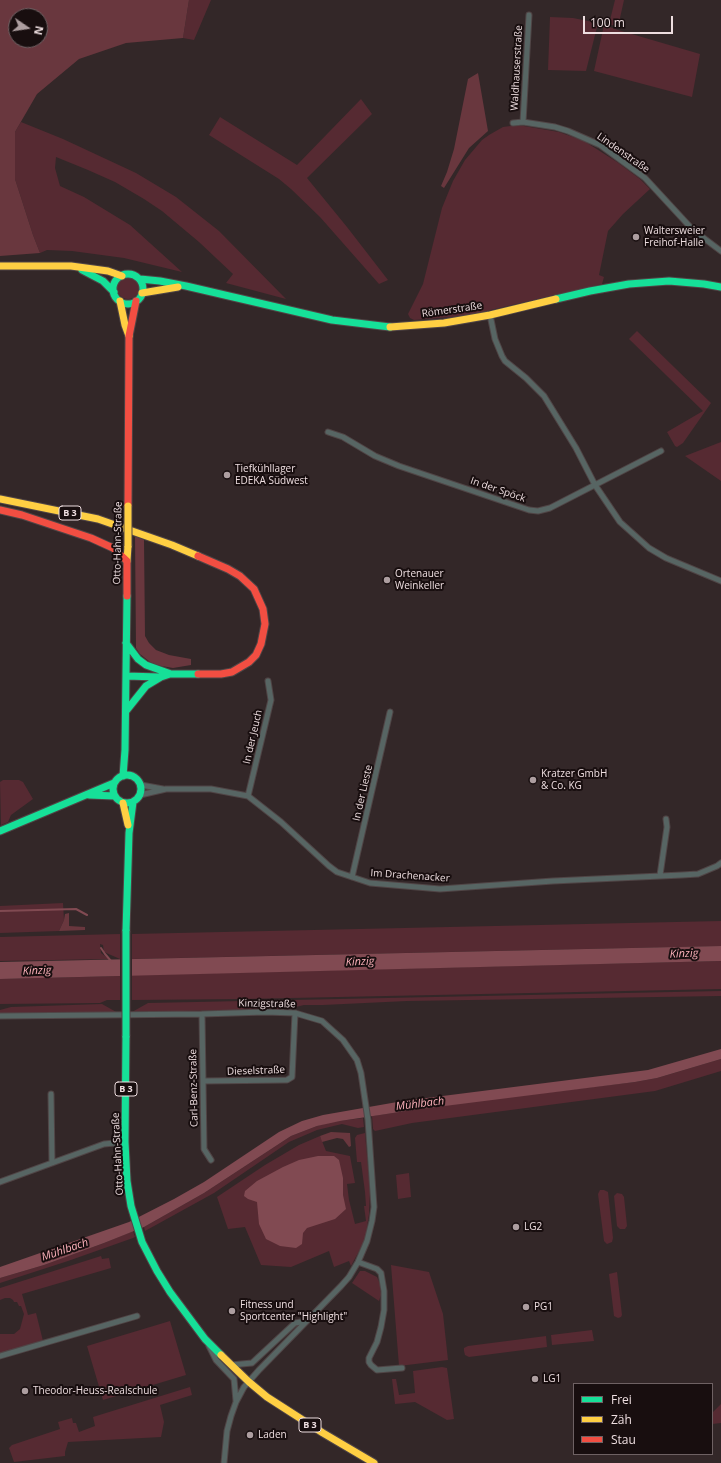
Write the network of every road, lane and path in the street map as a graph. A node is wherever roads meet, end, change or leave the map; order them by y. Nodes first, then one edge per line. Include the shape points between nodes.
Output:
1 (529, 15) dead end
2 (523, 122) junction
3 (513, 123) dead end
4 (721, 251) edge
5 (0, 266) edge
6 (71, 266) junction
7 (122, 276) junction
8 (140, 279) junction
9 (186, 286) junction
10 (721, 287) edge
11 (114, 292) junction
12 (142, 293) junction
13 (120, 300) junction
14 (136, 301) junction
15 (490, 315) junction
16 (129, 336) junction
17 (328, 432) dead end
18 (660, 450) dead end
19 (595, 485) junction
20 (0, 499) edge
21 (0, 510) edge
22 (127, 561) junction
23 (721, 581) edge
24 (126, 643) junction
25 (171, 674) junction
26 (126, 676) junction
27 (161, 677) junction
28 (268, 681) dead end
29 (126, 711) junction
30 (390, 712) dead end
31 (125, 750) junction
32 (123, 776) junction
33 (132, 776) junction
34 (114, 783) junction
35 (141, 784) junction
36 (166, 790) junction
37 (140, 794) junction
38 (87, 796) junction
39 (115, 796) junction
40 (248, 796) junction
41 (133, 802) junction
42 (123, 803) junction
43 (666, 819) dead end
44 (0, 832) edge
45 (129, 833) junction
46 (721, 863) edge
47 (660, 875) junction
48 (352, 877) junction
49 (295, 1013) junction
50 (202, 1014) junction
51 (0, 1016) edge
52 (203, 1081) junction
53 (51, 1094) dead end
54 (125, 1142) junction
55 (211, 1160) dead end
56 (52, 1163) junction
57 (0, 1182) edge
58 (358, 1262) junction
59 (137, 1316) dead end
60 (306, 1321) junction
61 (205, 1339) junction
62 (0, 1356) edge
63 (231, 1365) junction
64 (402, 1368) dead end
65 (249, 1382) junction
66 (236, 1402) junction
67 (224, 1463) edge
68 (374, 1463) edge

1 - 2 street, Waldhauserstraße
2 - 3 street, Lindenstraße
2 - 4 street, Lindenstraße via 568,131 600,145 644,178 693,230
5 - 6 main road
6 - 7 main road via 108,271
6 - 11 main road via 103,281
7 - 8 main road via 132,274
7 - 11 main road via 115,283
8 - 9 main road, Römerstraße
8 - 12 main road
9 - 12 main road, Römerstraße
9 - 15 main road, Römerstraße via 332,320 390,326 444,323
10 - 15 main road, Römerstraße via 669,281 635,283
11 - 13 main road
12 - 14 main road
13 - 14 main road via 127,304
13 - 16 main road, Otto-Hahn-Straße
14 - 16 main road, Otto-Hahn-Straße
15 - 19 street via 502,356 544,396
16 - 22 main road, Otto-Hahn-Straße, bridge
17 - 19 street, In der Spöck via 399,466 530,510 550,508
18 - 19 street, In der Spöck
19 - 23 street via 620,522 649,548
20 - 25 main road, B 3 via 98,519 152,538 228,569 254,589 263,609 265,624 256,655 232,672
21 - 22 main road, B 3 via 91,538 113,548
22 - 24 main road, Otto-Hahn-Straße
24 - 25 main road, B 3 via 146,665
24 - 26 main road, Otto-Hahn-Straße
25 - 27 main road, B 3
26 - 27 main road, B 3
26 - 29 main road, Otto-Hahn-Straße
27 - 29 main road, B 3 via 146,686
28 - 40 street, In der Jeuch via 271,700
29 - 31 main road, Otto-Hahn-Straße
30 - 48 street, In der Lieste
31 - 32 main road, Otto-Hahn-Straße
31 - 33 main road, Otto-Hahn-Straße
32 - 33 main road
32 - 34 main road
33 - 35 main road
34 - 38 main road
34 - 39 main road
35 - 36 street, Im Drachenacker
35 - 37 main road
36 - 37 street, Im Drachenacker
36 - 40 street, Im Drachenacker via 211,789
37 - 41 main road
38 - 39 main road
38 - 44 main road
39 - 42 main road
40 - 48 street, Im Drachenacker via 329,866
41 - 42 main road
41 - 45 main road, Otto-Hahn-Straße / B 3
42 - 45 main road, Otto-Hahn-Straße / B 3
43 - 47 street via 668,827
45 - 54 main road, Otto-Hahn-Straße / B 3, bridge
46 - 47 street, Im Drachenacker via 698,874
47 - 48 street, Im Drachenacker via 440,889 370,883
49 - 50 street, Kinzigstraße
49 - 52 street, Dieselstraße via 292,1077 287,1080
49 - 58 street, Kinzigstraße via 322,1021 334,1030 350,1048 361,1073 368,1120 374,1207 367,1241
50 - 51 street, Kinzigstraße
50 - 52 street, Carl-Benz-Straße
52 - 55 street, Carl-Benz-Straße via 204,1149
53 - 56 street
54 - 56 street via 104,1144
54 - 61 main road, Otto-Hahn-Straße / B 3 via 131,1206 142,1242 170,1292
56 - 57 street
58 - 60 street, Kinzigstraße via 342,1286
58 - 64 street via 381,1273 384,1291 382,1323 369,1362 377,1370
59 - 62 street
60 - 63 street via 295,1323 252,1363
60 - 65 street, Kinzigstraße
61 - 63 main road, Otto-Hahn-Straße / B 3
61 - 66 street via 216,1360 234,1379
63 - 65 main road, Otto-Hahn-Straße / B 3
65 - 66 street, Kinzigstraße
65 - 68 main road, Otto-Hahn-Straße / B 3 via 267,1397
66 - 67 street via 228,1431

